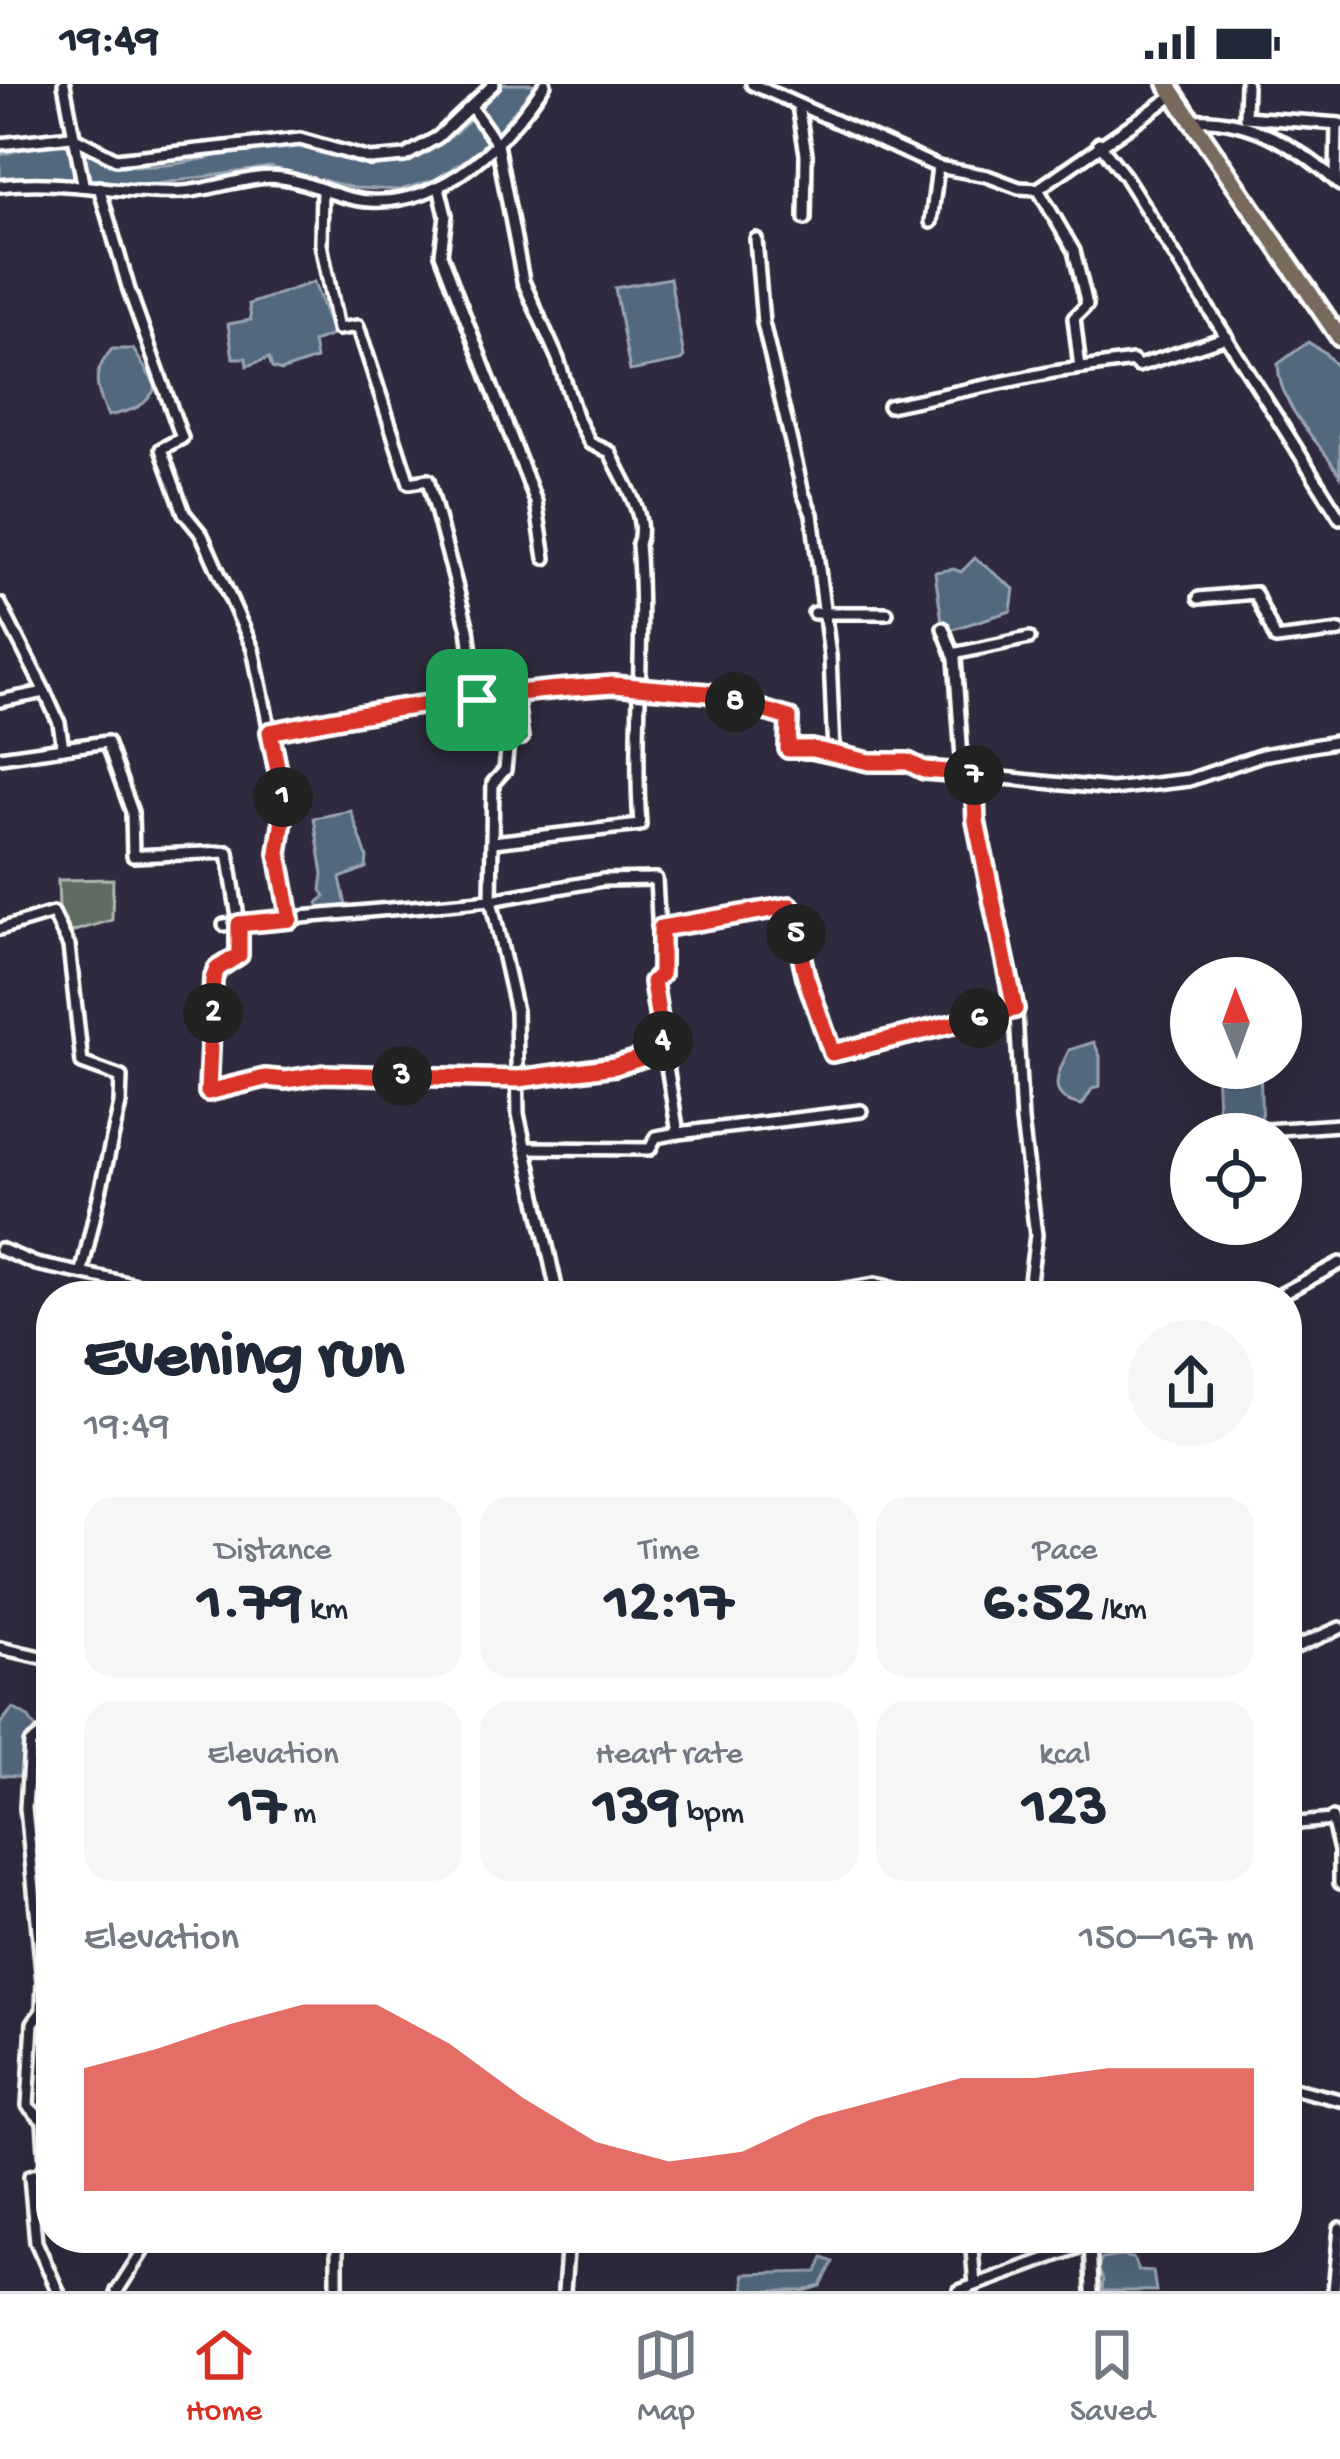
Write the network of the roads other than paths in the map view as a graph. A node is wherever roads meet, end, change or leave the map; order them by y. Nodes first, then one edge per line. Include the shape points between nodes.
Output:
1 (64, 84) edge
2 (494, 84) edge
3 (544, 84) edge
4 (752, 84) edge
5 (1246, 84) edge
6 (1170, 89) edge
7 (797, 106) junction
8 (472, 108) junction
9 (1192, 120) junction
10 (1339, 124) edge
11 (73, 141) junction
12 (1099, 143) junction
13 (0, 144) edge
14 (497, 144) junction
15 (938, 167) junction
16 (1338, 181) edge
17 (82, 182) junction
18 (0, 186) edge
19 (99, 187) junction
20 (439, 187) junction
21 (1038, 188) junction
22 (322, 189) junction
23 (805, 219) dead end
24 (932, 222) dead end
25 (756, 239) dead end
26 (1227, 338) junction
27 (1340, 338) edge
28 (1079, 368) junction
29 (890, 406) dead end
30 (1340, 518) edge
31 (545, 558) dead end
32 (1199, 598) dead end
33 (0, 604) edge
34 (819, 613) junction
35 (887, 614) dead end
36 (944, 628) dead end
37 (1340, 631) edge
38 (1029, 638) dead end
39 (953, 653) junction
40 (641, 689) junction
41 (45, 692) junction
42 (516, 692) junction
43 (477, 700) junction
44 (0, 701) edge
45 (270, 732) junction
46 (1340, 741) edge
47 (63, 748) junction
48 (834, 754) junction
49 (0, 758) edge
50 (968, 773) junction
51 (493, 842) junction
52 (491, 900) junction
53 (290, 919) junction
54 (239, 924) junction
55 (224, 925) dead end
56 (661, 928) junction
57 (0, 929) edge
58 (1015, 1009) junction
59 (664, 1051) junction
60 (519, 1079) junction
61 (861, 1111) dead end
62 (1340, 1125) edge
63 (1302, 1128) edge
64 (678, 1133) junction
65 (525, 1148) junction
66 (0, 1249) edge
67 (1340, 1262) edge
68 (82, 1271) junction
69 (120, 1279) joint
70 (128, 1281) edge
71 (555, 1281) edge
72 (1030, 1281) edge
73 (1302, 1283) edge
74 (1340, 1628) edge
75 (1302, 1644) edge
76 (0, 1648) edge
77 (36, 1654) edge
78 (36, 1740) edge
79 (1302, 1822) edge
80 (1340, 1883) edge
81 (36, 1910) edge
82 (36, 2020) edge
83 (1302, 2091) edge
84 (1340, 2100) edge
85 (36, 2112) edge
86 (36, 2174) edge
87 (1340, 2228) edge
88 (36, 2242) edge
89 (1339, 2242) edge
90 (41, 2253) edge
91 (141, 2253) edge
92 (337, 2253) edge
93 (567, 2253) edge
94 (972, 2253) edge
95 (1058, 2253) edge
96 (1090, 2253) edge
97 (975, 2284) junction
98 (58, 2291) edge
99 (117, 2291) edge
100 (337, 2291) edge
101 (564, 2291) edge
102 (959, 2291) edge
103 (1092, 2291) edge
104 (1334, 2291) edge

1 - 11 street
2 - 8 street
3 - 14 street
4 - 7 street
5 - 10 street via 1245,117
6 - 9 main road
6 - 12 street
7 - 15 street
7 - 23 street
8 - 11 street via 405,156 370,159 300,139 116,159
8 - 14 street
9 - 16 street via 1253,129
9 - 27 main road
10 - 16 street
11 - 13 street
11 - 17 street
12 - 21 street
12 - 26 street
14 - 20 street
14 - 40 street via 523,281 582,430 610,452 638,511
15 - 21 street
15 - 24 street
17 - 18 street
17 - 19 street
19 - 22 street via 182,192 280,178
19 - 45 street via 182,438 161,449 184,513 202,535 254,650
20 - 22 street via 367,201
20 - 31 street via 446,215 441,254 536,502
21 - 28 street via 1074,251 1087,305 1074,318
22 - 43 street via 321,244 338,329 358,326 410,482 428,480 468,629
25 - 34 street via 763,323 812,514
26 - 28 street via 1138,366
26 - 30 street
28 - 29 street
32 - 37 street via 1255,593 1276,639
33 - 41 street
34 - 35 street
34 - 48 street
36 - 39 street
38 - 39 street
39 - 50 street
40 - 42 street
40 - 48 street via 707,693 789,718 788,749
40 - 51 street via 640,825
41 - 44 street
41 - 47 street
42 - 43 street
42 - 51 street via 522,738 508,741 505,770 493,783
43 - 45 street
45 - 53 street via 285,805 278,853
46 - 50 street via 1152,786
47 - 49 street
47 - 54 street via 107,742 132,812 134,856 228,852
48 - 50 street
50 - 58 street
51 - 52 street
52 - 53 street
52 - 56 street via 603,880 656,880
52 - 60 street via 516,1011
53 - 54 street
54 - 55 street
54 - 60 street via 239,955 213,979 208,1092 324,1074
56 - 58 street via 790,906 832,1053
56 - 59 street via 661,974 653,982
57 - 68 street via 53,913 69,946 82,1063 121,1077
58 - 72 street via 1036,1235
59 - 60 street
59 - 64 street
60 - 65 street
61 - 64 street
62 - 63 street
64 - 65 street via 656,1137 650,1150
65 - 71 street
66 - 68 street
67 - 73 street
68 - 69 street
69 - 70 street
74 - 75 street
76 - 77 street
78 - 81 street via 26,1808
79 - 80 street via 1332,1819
82 - 85 street via 28,2106
83 - 84 street
86 - 88 street via 30,2176
87 - 89 street
89 - 104 street
90 - 98 street
91 - 99 street
92 - 100 street
93 - 101 street
94 - 97 street
95 - 97 street
96 - 103 street
97 - 102 street

